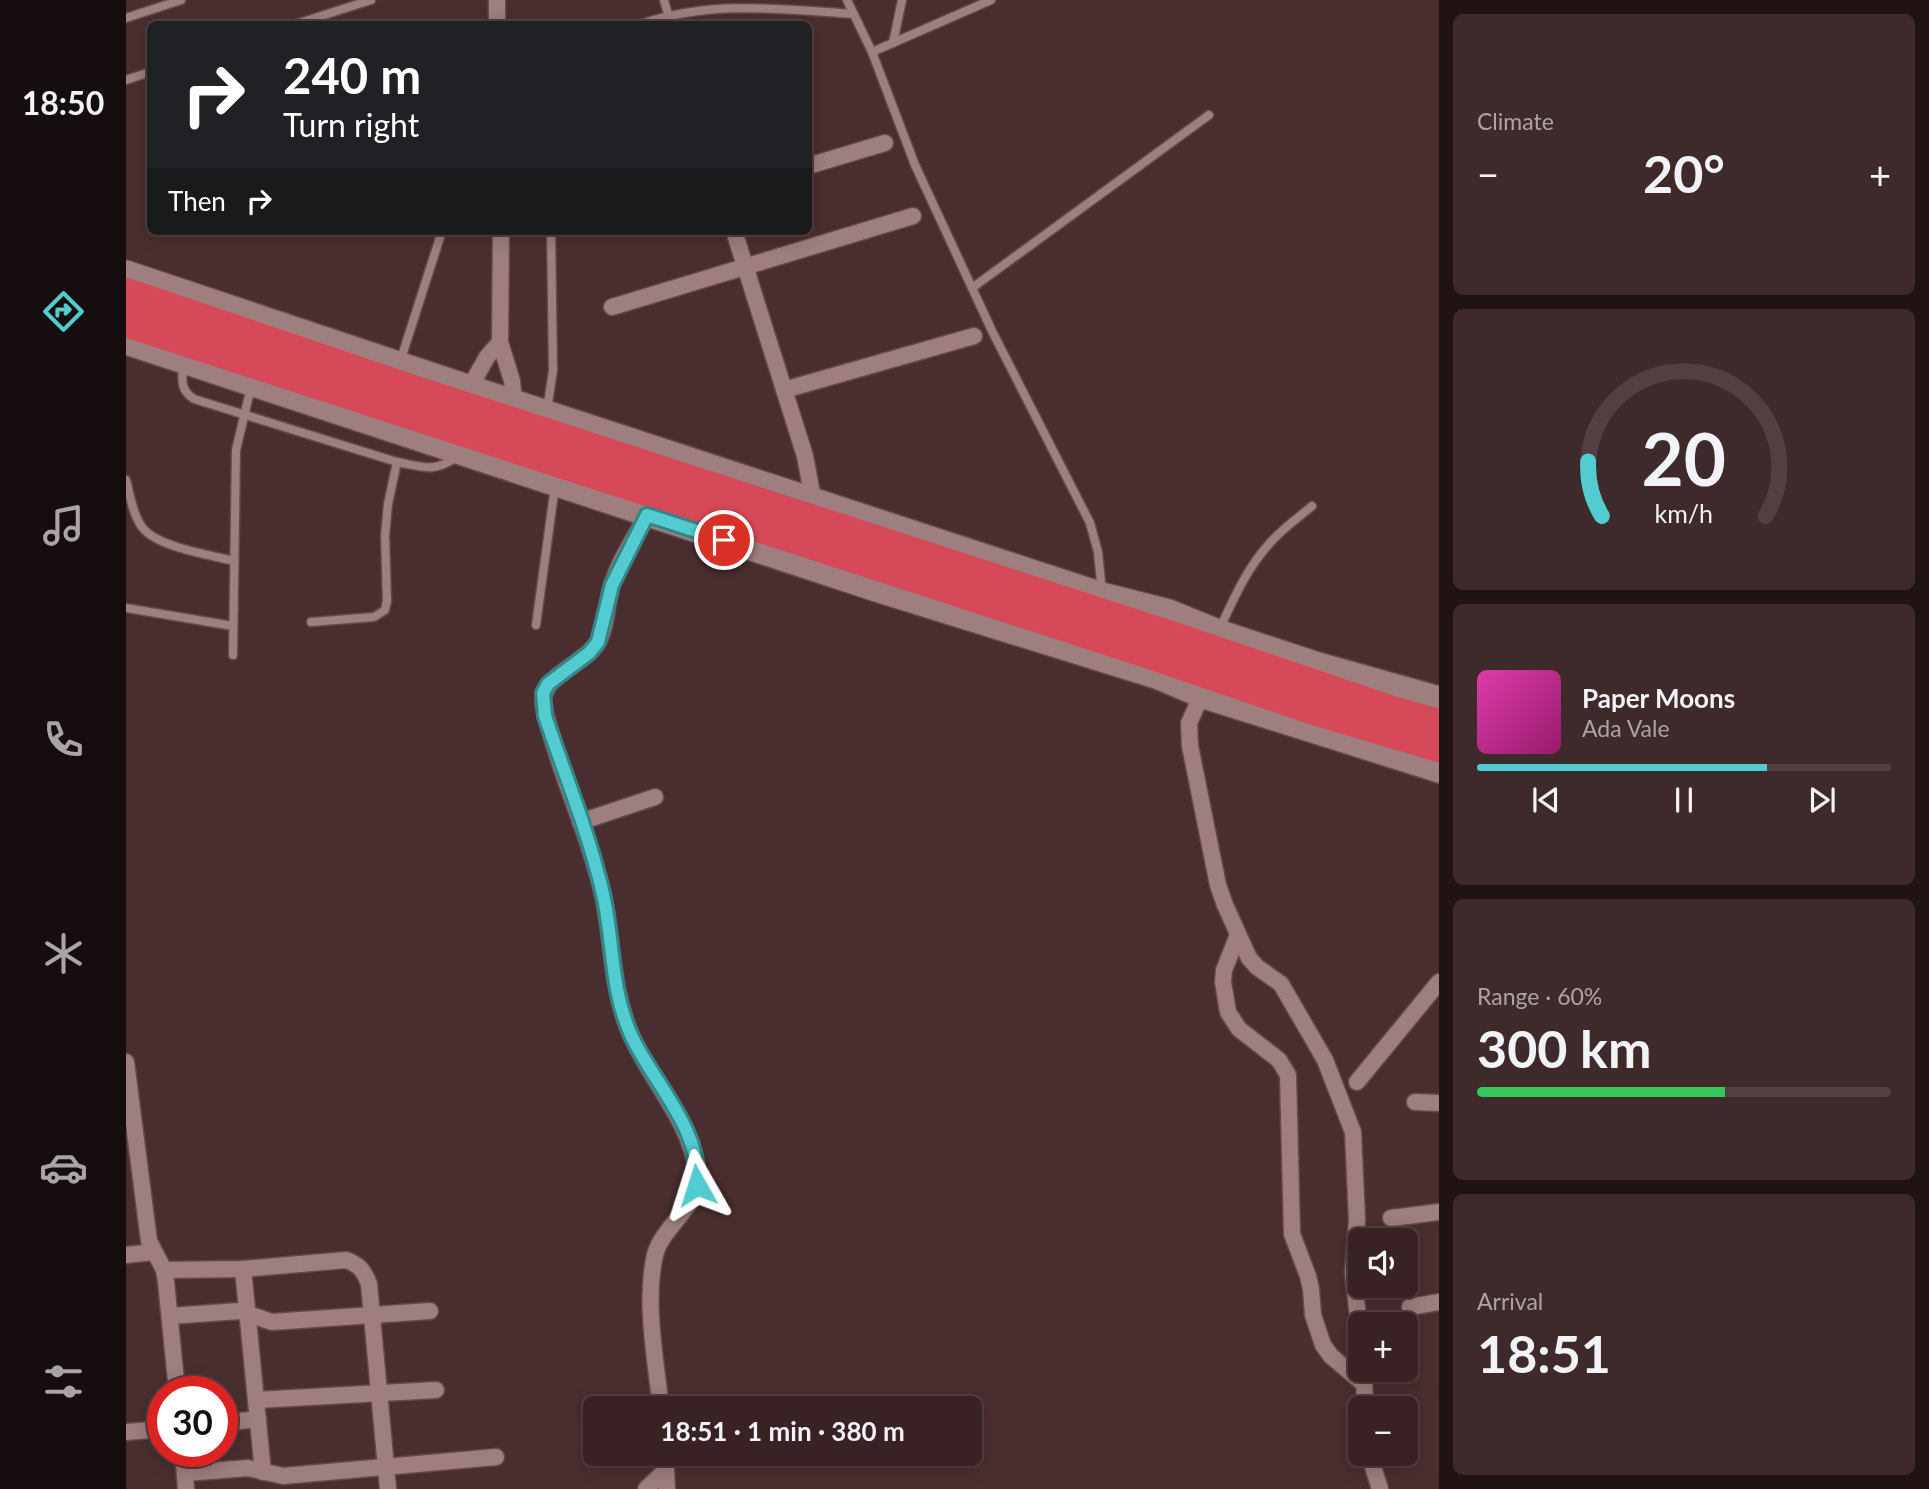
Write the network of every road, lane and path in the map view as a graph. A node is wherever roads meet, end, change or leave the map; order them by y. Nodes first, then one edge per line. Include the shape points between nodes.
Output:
1 (181, 0) edge
2 (372, 0) edge
3 (497, 0) edge
4 (664, 0) edge
5 (846, 0) edge
6 (902, 0) edge
7 (991, 0) edge
8 (668, 14) junction
9 (853, 14) junction
10 (126, 18) edge
11 (306, 21) edge
12 (497, 21) edge
13 (649, 21) edge
14 (892, 43) junction
15 (872, 52) junction
16 (147, 73) edge
17 (126, 80) edge
18 (1209, 115) dead end
19 (885, 143) dead end
20 (812, 165) edge
21 (913, 216) dead end
22 (441, 235) edge
23 (501, 235) edge
24 (551, 235) edge
25 (735, 235) edge
26 (746, 268) junction
27 (126, 272) edge
28 (972, 288) junction
29 (126, 293) edge
30 (612, 307) dead end
31 (126, 322) edge
32 (974, 336) dead end
33 (500, 342) junction
34 (126, 343) edge
35 (183, 362) junction
36 (400, 363) junction
37 (252, 384) junction
38 (470, 387) junction
39 (784, 390) junction
40 (514, 401) junction
41 (546, 411) junction
42 (244, 415) junction
43 (462, 454) junction
44 (397, 462) junction
45 (126, 480) edge
46 (555, 484) junction
47 (813, 499) junction
48 (1311, 506) dead end
49 (647, 515) junction
50 (234, 561) junction
51 (1102, 594) junction
52 (126, 608) edge
53 (311, 622) dead end
54 (537, 625) dead end
55 (233, 626) junction
56 (1219, 632) junction
57 (1167, 651) junction
58 (233, 655) dead end
59 (1439, 698) edge
60 (1439, 724) edge
61 (1439, 747) edge
62 (1439, 771) edge
63 (654, 797) dead end
64 (580, 822) junction
65 (1238, 935) junction
66 (1439, 982) edge
67 (126, 1062) edge
68 (1357, 1082) dead end
69 (1415, 1102) dead end
70 (1439, 1103) edge
71 (128, 1105) edge
72 (132, 1171) edge
73 (1439, 1212) edge
74 (1391, 1218) dead end
75 (153, 1252) junction
76 (126, 1255) edge
77 (243, 1269) junction
78 (164, 1270) junction
79 (1439, 1302) edge
80 (1410, 1307) dead end
81 (430, 1311) dead end
82 (1357, 1312) edge
83 (247, 1313) junction
84 (371, 1315) junction
85 (170, 1316) junction
86 (1348, 1367) edge
87 (176, 1376) edge
88 (436, 1390) dead end
89 (378, 1393) junction
90 (660, 1396) edge
91 (256, 1400) junction
92 (258, 1419) junction
93 (238, 1421) edge
94 (147, 1430) edge
95 (126, 1432) edge
96 (496, 1457) dead end
97 (662, 1466) edge
98 (665, 1466) edge
99 (1373, 1466) edge
100 (385, 1467) junction
101 (263, 1472) junction
102 (186, 1481) edge
103 (388, 1489) edge
104 (646, 1489) edge
105 (667, 1489) edge
106 (1380, 1489) edge

1 - 10 lane
2 - 11 lane
3 - 12 street
4 - 8 lane
5 - 9 lane
6 - 14 lane
7 - 14 lane
8 - 9 lane via 736,6
8 - 13 lane
9 - 15 lane
14 - 15 lane
15 - 28 lane via 915,165
16 - 17 lane
18 - 28 lane
19 - 20 street
21 - 26 street
22 - 36 lane
23 - 33 street
24 - 41 lane via 552,370
25 - 26 street
26 - 30 street
26 - 39 street
27 - 36 street
28 - 51 lane via 1090,523
29 - 57 highway
31 - 57 highway
32 - 39 street
33 - 38 street
33 - 40 street
34 - 35 street
35 - 37 street
35 - 42 lane via 185,394
36 - 38 street
37 - 42 lane
37 - 43 street
38 - 40 street
39 - 47 street
40 - 41 street
41 - 47 street
42 - 44 lane
42 - 50 lane via 236,450
43 - 44 lane via 443,467
43 - 46 street
44 - 53 lane via 385,536 385,610 374,617
45 - 50 lane via 137,517 151,536
46 - 49 street
46 - 54 lane
47 - 51 street
48 - 56 lane via 1254,562
49 - 57 street via 876,590
49 - 64 street via 612,585 598,642 543,693 545,716
50 - 55 lane
51 - 57 street
52 - 55 lane
55 - 58 lane
56 - 57 street
56 - 59 street
57 - 60 highway
57 - 61 highway via 1311,709
57 - 62 street
57 - 65 street via 1189,723 1218,885
63 - 64 street
64 - 90 street via 603,894 617,998 631,1036 688,1135 698,1175 685,1208 656,1251 650,1293
65 - 82 street via 1249,958 1281,984 1293,1004 1325,1060 1353,1132
65 - 86 street via 1224,970 1228,1012 1238,1029 1279,1060 1288,1075 1292,1234 1311,1289 1316,1328 1331,1356
66 - 68 street
67 - 71 street
69 - 70 street
71 - 72 street
72 - 75 street
73 - 74 street
75 - 76 street
75 - 78 street
77 - 78 street
77 - 83 street
77 - 84 street via 346,1260 365,1272
78 - 85 street
79 - 80 street
81 - 84 street
83 - 84 street via 272,1322
83 - 85 street
83 - 91 street
84 - 89 street
85 - 87 street
88 - 89 street
89 - 91 street
89 - 100 street
91 - 92 street
92 - 93 street
92 - 101 street
94 - 95 street
96 - 100 street
97 - 104 street
98 - 105 street
99 - 106 street
100 - 101 street via 283,1476
100 - 103 street
101 - 102 street via 239,1468

